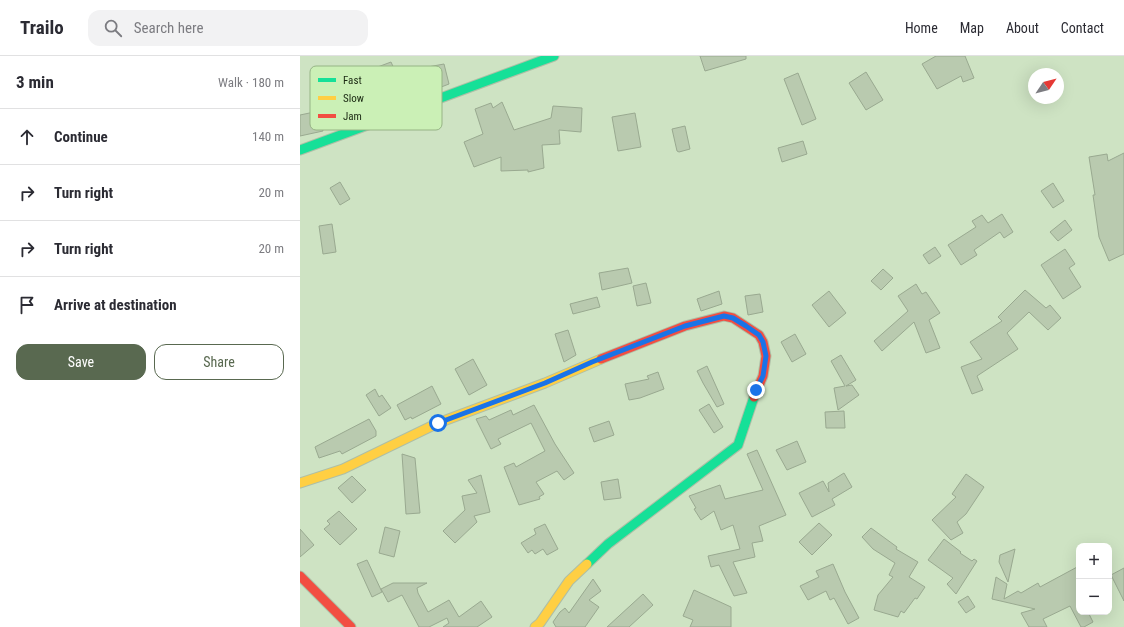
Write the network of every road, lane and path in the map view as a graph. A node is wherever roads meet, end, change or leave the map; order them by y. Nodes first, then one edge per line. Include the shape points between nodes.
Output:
1 (554, 56) edge
2 (442, 97) edge
3 (354, 130) edge
4 (300, 150) edge
5 (300, 482) edge
6 (300, 576) edge
7 (351, 627) edge
8 (536, 627) edge

1 - 2 street
3 - 4 street
5 - 8 street via 343,469 438,423 685,326 724,316 733,318 759,335 766,356 763,376 738,445 608,544 569,581
6 - 7 street

